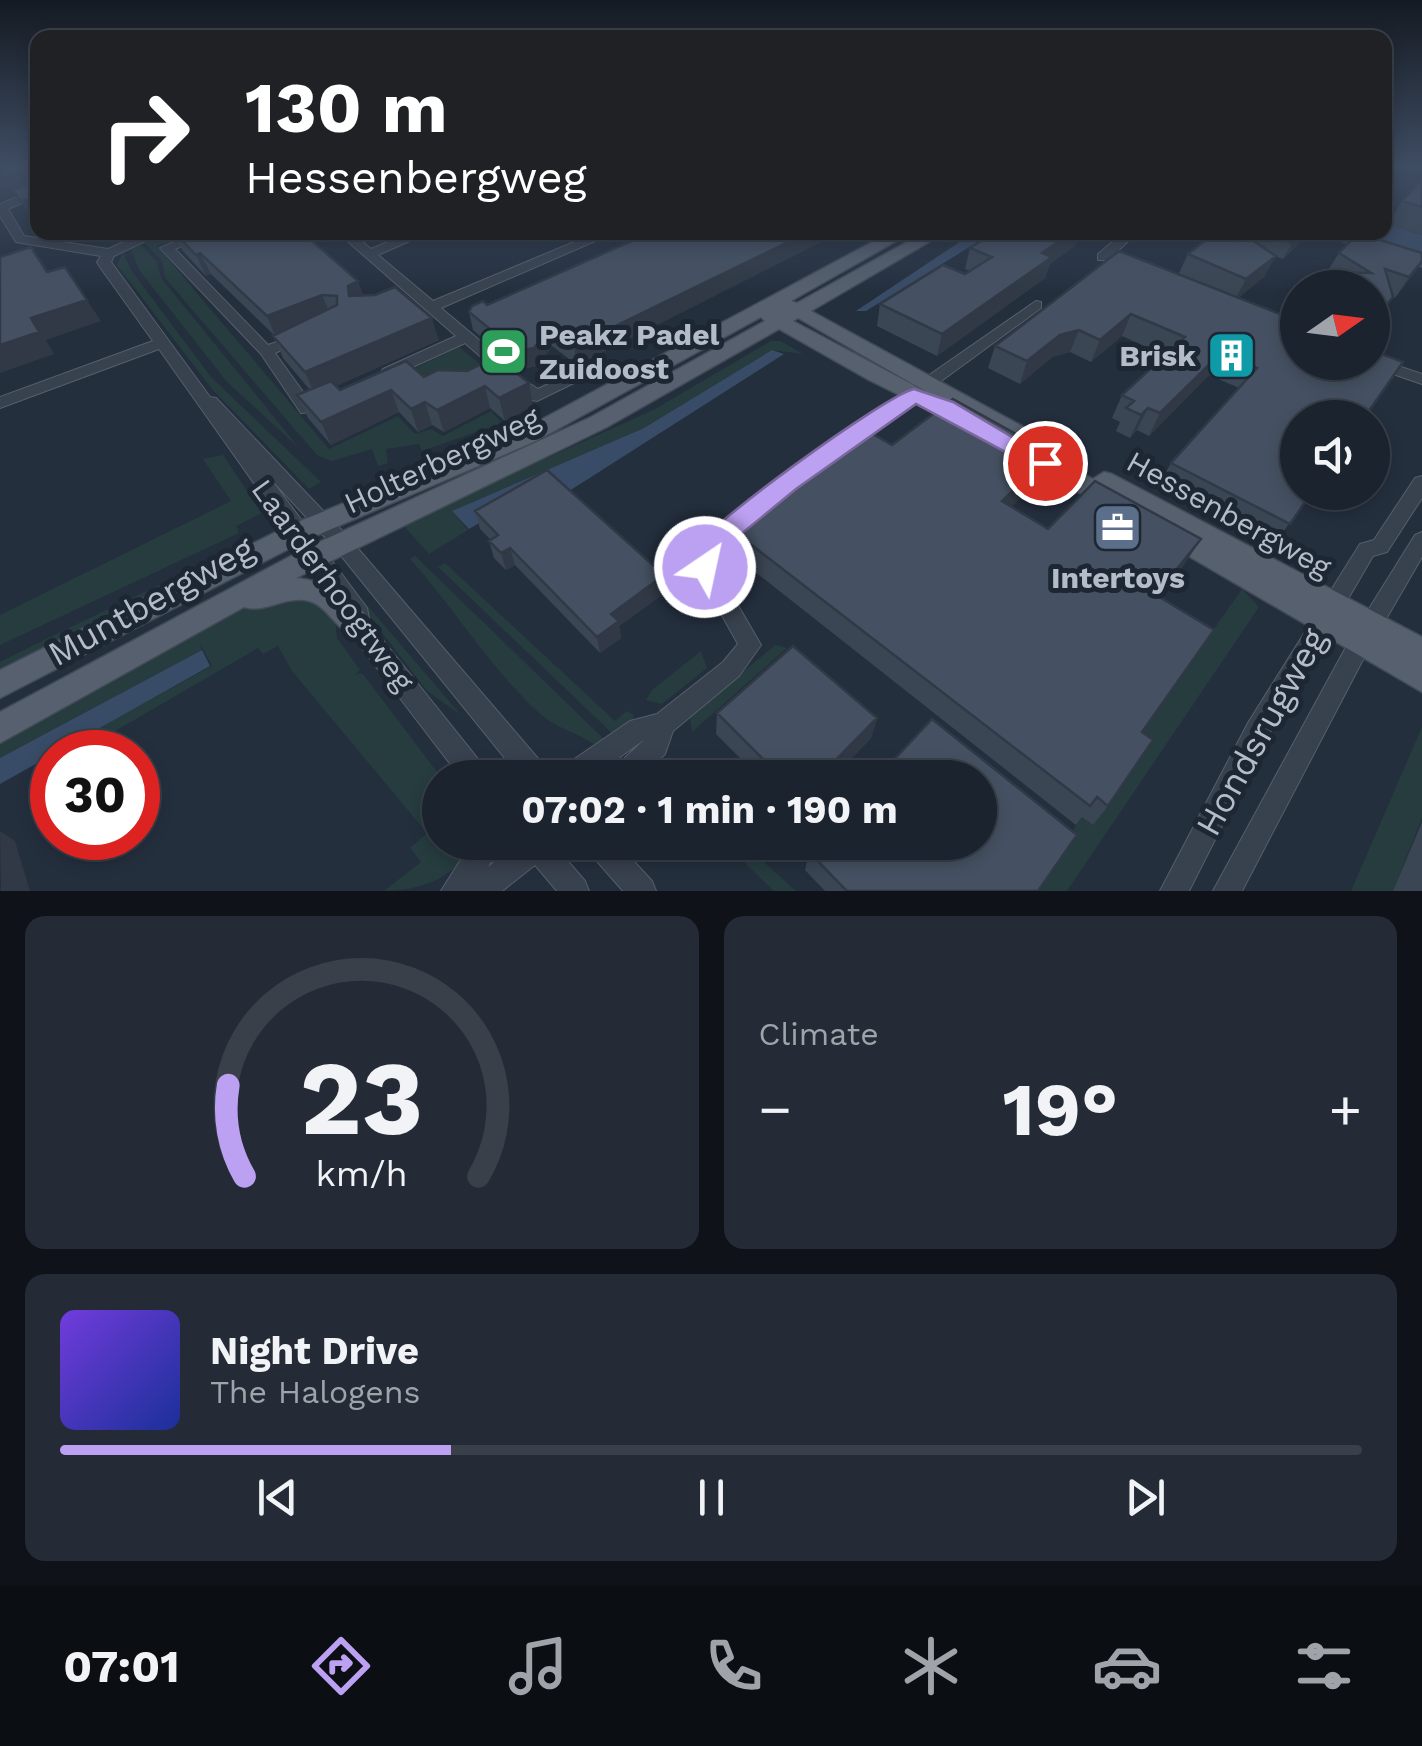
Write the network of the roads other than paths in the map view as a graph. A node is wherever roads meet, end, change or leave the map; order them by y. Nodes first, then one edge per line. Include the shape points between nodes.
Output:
1 (2, 210) edge
2 (139, 240) edge
3 (189, 240) edge
4 (352, 240) edge
5 (404, 240) edge
6 (591, 240) edge
7 (891, 240) edge
8 (922, 240) edge
9 (1123, 240) edge
10 (109, 253) junction
11 (368, 254) junction
12 (1118, 263) edge
13 (411, 293) junction
14 (396, 300) edge
15 (1036, 305) dead end
16 (432, 306) junction
17 (780, 311) junction
18 (319, 330) edge
19 (466, 337) junction
20 (163, 342) junction
21 (266, 351) junction
22 (1390, 368) edge
23 (580, 374) dead end
24 (378, 377) edge
25 (1422, 379) edge
26 (195, 388) junction
27 (921, 390) junction
28 (325, 401) edge
29 (0, 403) edge
30 (1422, 483) edge
31 (323, 522) junction
32 (1422, 540) edge
33 (341, 542) junction
34 (305, 544) junction
35 (208, 612) junction
36 (1327, 612) junction
37 (359, 627) junction
38 (1367, 633) junction
39 (1422, 651) edge
40 (1422, 679) edge
41 (0, 686) edge
42 (663, 724) junction
43 (0, 728) edge
44 (463, 760) edge
45 (523, 760) edge
46 (595, 760) edge
47 (641, 760) edge
48 (477, 860) edge
49 (518, 860) edge
50 (551, 860) edge
51 (614, 860) edge
52 (455, 891) edge
53 (480, 891) edge
54 (575, 891) edge
55 (642, 891) edge
56 (1174, 891) edge
57 (1227, 891) edge

1 - 10 street via 20,239
2 - 10 street
3 - 21 street via 166,248
4 - 11 street
5 - 11 street
6 - 16 street
7 - 17 main road, Holterbergweg
8 - 17 main road, Holterbergweg
9 - 12 street via 1103,257
10 - 20 street, Laarderhoogtweg via 107,268
11 - 13 street
13 - 14 street
13 - 16 street
15 - 27 street
16 - 19 street
17 - 27 main road, Hessenbergweg
17 - 31 main road, Holterbergweg via 528,436
17 - 33 main road, Holterbergweg via 600,422
18 - 21 street
19 - 23 street via 537,396
19 - 24 street
20 - 26 street, Laarderhoogtweg
20 - 29 street
21 - 28 street via 307,409
22 - 25 street
26 - 31 street, Laarderhoogtweg
26 - 34 street, Laarderhoogtweg
27 - 36 main road, Hessenbergweg
27 - 42 street via 708,546 705,567 750,645
30 - 36 street, Hondsrugweg via 1380,547 1367,549
31 - 33 street, Laarderhoogtweg
31 - 34 main road, Muntbergweg
32 - 38 street, Hondsrugweg
33 - 34 main road, Muntbergweg
33 - 45 street, Laarderhoogtweg
34 - 35 main road, Muntbergweg
34 - 37 street, Laarderhoogtweg via 358,614
34 - 41 main road, Muntbergweg
35 - 37 main road via 301,587 326,594
35 - 43 main road, Muntbergweg
36 - 38 main road, Hessenbergweg
36 - 56 street, Hondsrugweg
37 - 44 street, Laarderhoogtweg
38 - 39 main road
38 - 40 main road
38 - 57 street, Hondsrugweg
42 - 46 street via 640,728
42 - 47 street via 656,746
48 - 52 street
49 - 53 street
50 - 54 street
51 - 55 street

